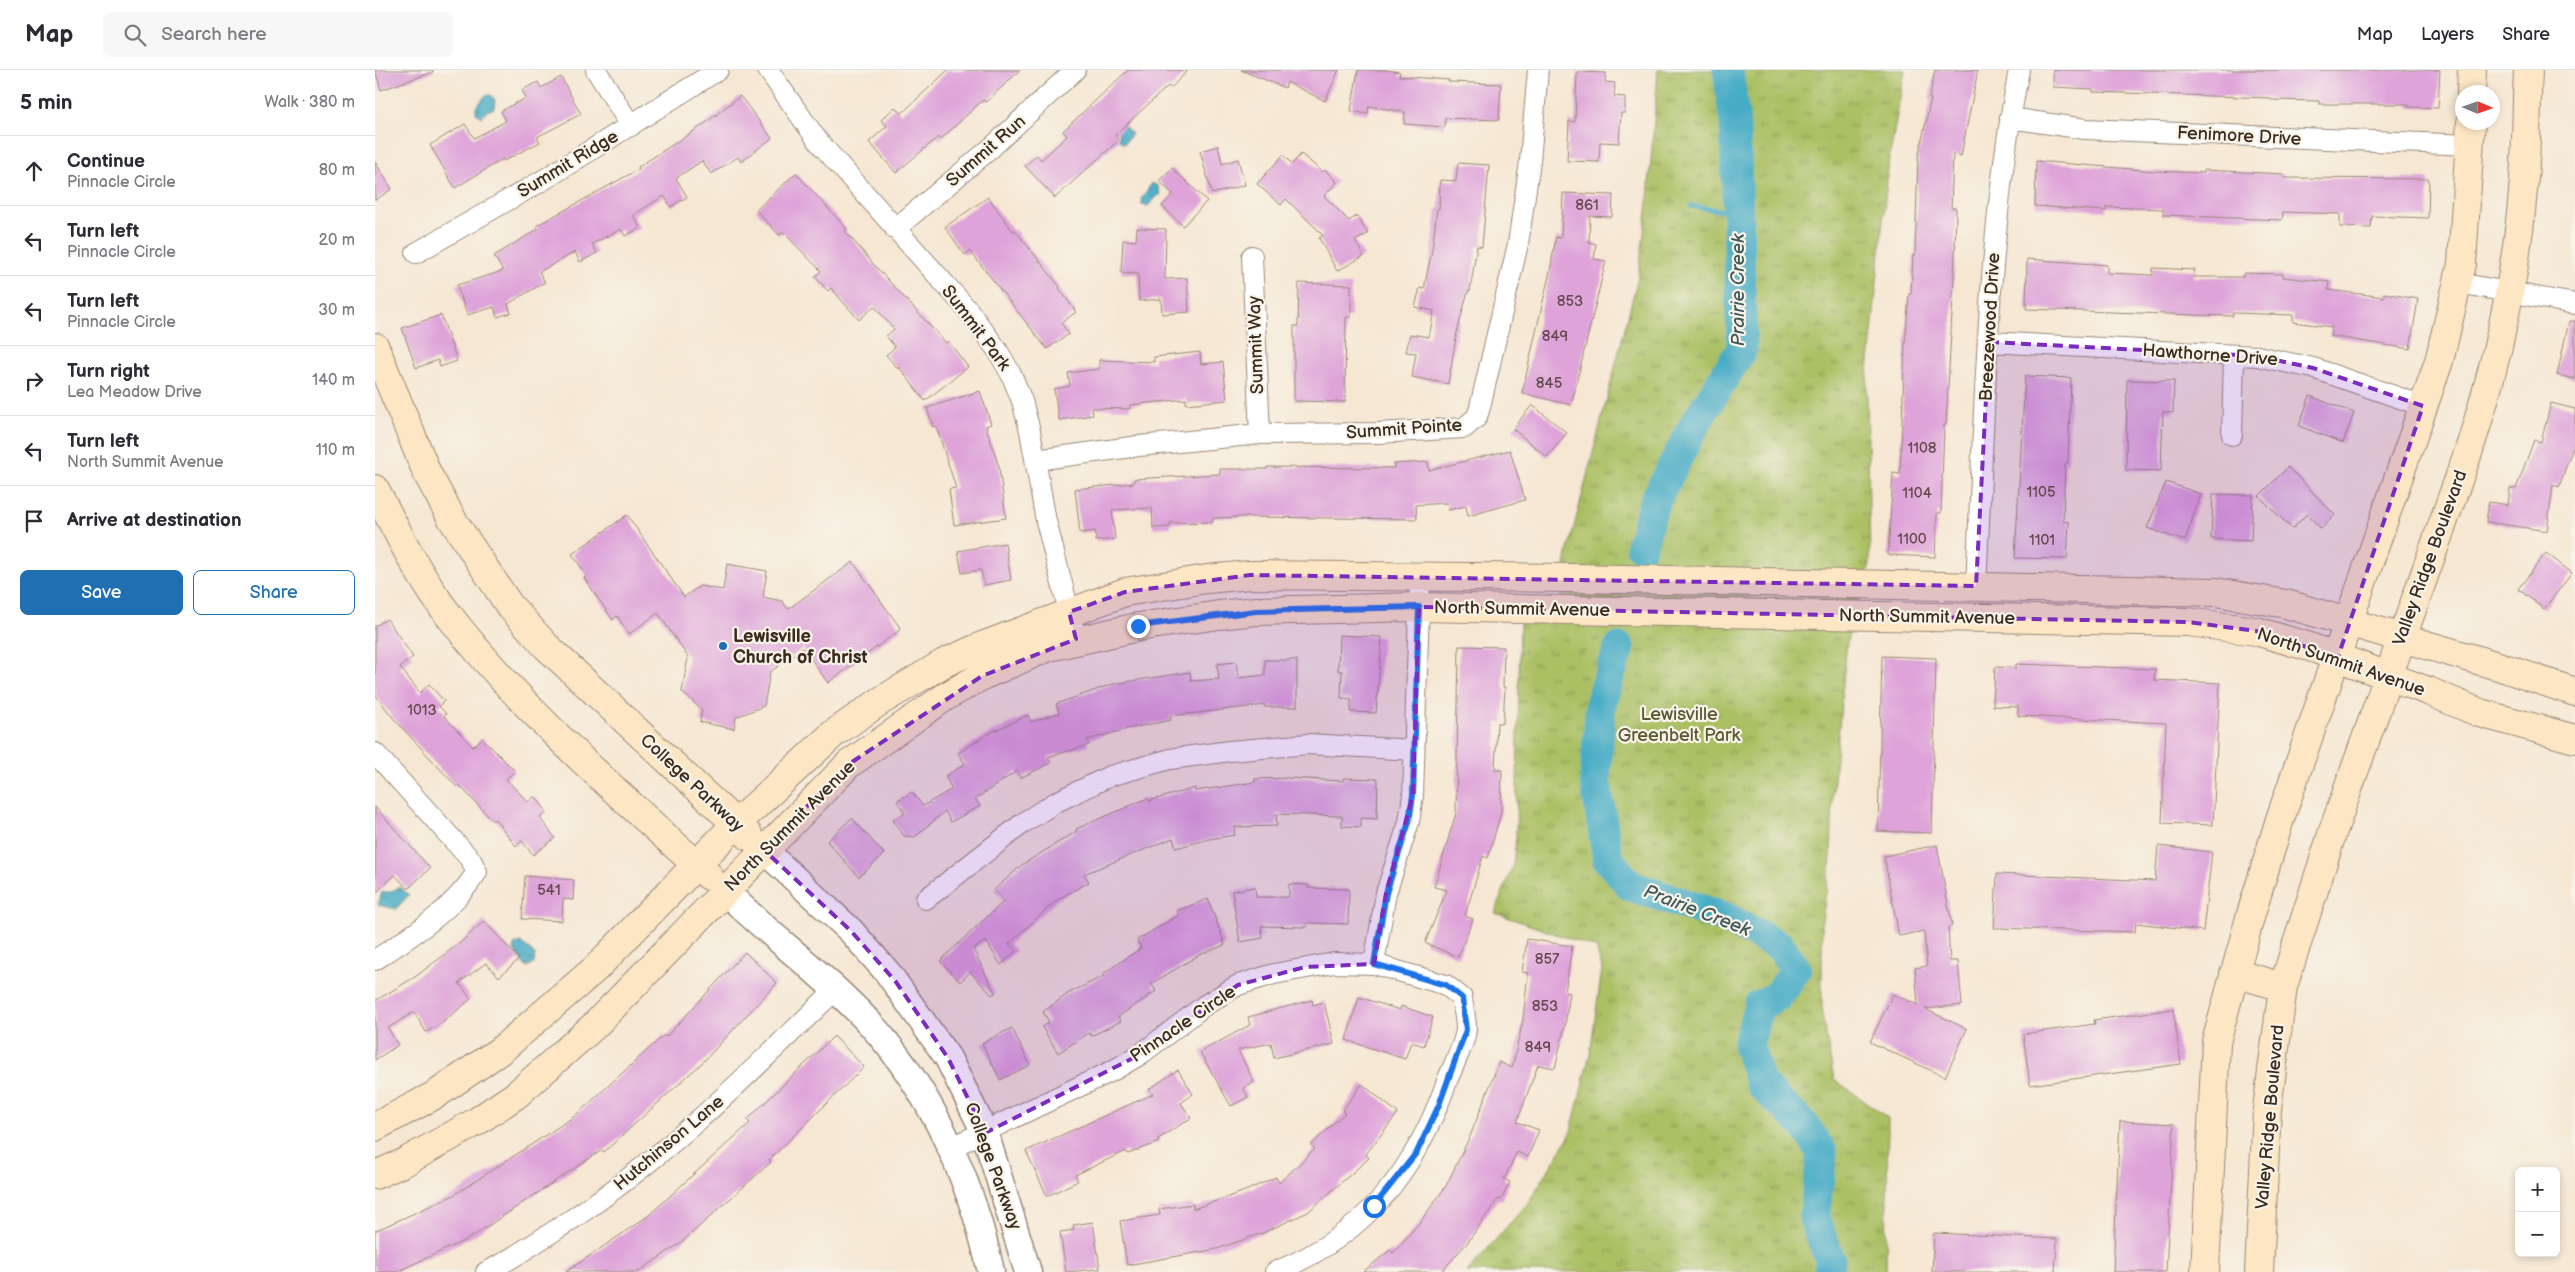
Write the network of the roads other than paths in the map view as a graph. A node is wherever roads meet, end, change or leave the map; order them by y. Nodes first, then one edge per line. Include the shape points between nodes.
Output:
1 (596, 70) edge
2 (718, 70) edge
3 (768, 70) edge
4 (1075, 70) edge
5 (1538, 70) edge
6 (2019, 70) edge
7 (2472, 70) edge
8 (2528, 70) edge
9 (2471, 85) edge
10 (2010, 118) junction
11 (631, 126) junction
12 (2470, 134) edge
13 (895, 229) junction
14 (416, 253) dead end
15 (1252, 256) dead end
16 (2458, 284) junction
17 (2509, 293) junction
18 (2575, 304) edge
19 (1989, 342) junction
20 (375, 347) edge
21 (2234, 355) junction
22 (383, 387) edge
23 (2423, 406) junction
24 (1260, 434) junction
25 (2231, 435) dead end
26 (1036, 460) junction
27 (375, 489) edge
28 (1420, 576) junction
29 (1976, 586) junction
30 (1419, 607) junction
31 (1069, 612) junction
32 (2349, 622) junction
33 (2402, 637) junction
34 (1076, 639) junction
35 (2338, 657) junction
36 (2388, 676) junction
37 (2575, 692) edge
38 (2575, 740) edge
39 (1414, 750) junction
40 (375, 753) edge
41 (736, 824) junction
42 (765, 850) junction
43 (697, 865) junction
44 (725, 891) junction
45 (926, 899) dead end
46 (375, 960) edge
47 (1374, 964) junction
48 (2234, 973) junction
49 (2283, 987) junction
50 (834, 991) junction
51 (375, 1127) edge
52 (985, 1133) junction
53 (950, 1148) junction
54 (375, 1174) edge
55 (486, 1272) edge
56 (991, 1272) edge
57 (1028, 1272) edge
58 (1275, 1272) edge
59 (2205, 1272) edge
60 (2259, 1272) edge

1 - 11 street
2 - 11 street, Summit Ridge
3 - 13 street, Summit Park via 818,141
4 - 13 street, Summit Run via 991,148
5 - 24 street, Summit Pointe via 1518,244 1477,417 1464,428
6 - 10 street, Breezewood Drive
7 - 9 main road
8 - 17 main road, Valley Ridge Boulevard via 2523,191
10 - 12 street, Fenimore Drive via 2085,129
10 - 19 street, Breezewood Drive via 1995,232
11 - 14 street, Summit Ridge
12 - 16 main road
13 - 26 street, Summit Park via 968,310 998,351 1022,401
15 - 24 street, Summit Way
16 - 17 street
16 - 23 main road via 2439,361
17 - 18 street
17 - 33 main road, Valley Ridge Boulevard via 2478,421
19 - 21 street, Hawthorne Drive
19 - 29 street, Breezewood Drive
20 - 22 main road, College Parkway
21 - 23 street, Hawthorne Drive via 2272,358 2313,368
21 - 25 street
22 - 41 main road, College Parkway via 452,519 509,605 546,646
23 - 32 main road
24 - 26 street, Summit Pointe
26 - 31 street, Summit Park via 1046,521
27 - 43 main road, College Parkway via 404,546 446,612 510,690
28 - 29 main road, North Summit Avenue
28 - 30 street
28 - 31 main road, North Summit Avenue via 1207,579 1125,592
29 - 32 main road, North Summit Avenue via 2215,592 2286,604
30 - 34 main road, North Summit Avenue via 1256,611 1138,626
30 - 35 main road, North Summit Avenue via 2188,622 2256,631
30 - 39 street
31 - 34 street, Summit Park
31 - 41 main road, North Summit Avenue via 944,663 887,697 833,734
32 - 33 main road, North Summit Avenue
32 - 35 main road
33 - 36 main road, Valley Ridge Boulevard
33 - 37 main road, North Summit Avenue
34 - 42 main road, North Summit Avenue via 982,676 945,697 849,764
35 - 36 main road, North Summit Avenue
35 - 48 main road via 2277,828
36 - 38 main road, North Summit Avenue via 2480,713
36 - 49 main road, Valley Ridge Boulevard via 2333,831
39 - 45 street via 1308,744 1170,759 1110,776 1056,802 1023,823
39 - 47 street via 1409,822 1386,893
40 - 46 street via 467,856 477,872 467,887 434,920
41 - 42 main road, College Parkway
41 - 43 main road, North Summit Avenue
42 - 44 main road, North Summit Avenue
42 - 52 street, College Parkway via 851,931 896,982 948,1058
43 - 44 main road, College Parkway
43 - 51 main road, North Summit Avenue via 595,969 501,1050 435,1094
44 - 50 street, College Parkway
44 - 54 main road, North Summit Avenue via 594,1026 516,1095 476,1122 403,1163
47 - 52 street, Pinnacle Circle via 1334,963 1305,967 1238,985 1121,1066
47 - 58 street, Pinnacle Circle via 1446,985 1462,998 1466,1030 1439,1105 1417,1152 1394,1184 1329,1245 1311,1257
48 - 49 main road
48 - 59 main road via 2217,1042
49 - 60 main road, Valley Ridge Boulevard via 2267,1109
50 - 53 street, College Parkway via 881,1036 931,1106
50 - 55 street, Hutchinson Lane via 655,1159 598,1203
52 - 53 street, Pinnacle Circle
52 - 57 street, College Parkway
53 - 56 street, College Parkway via 985,1243

